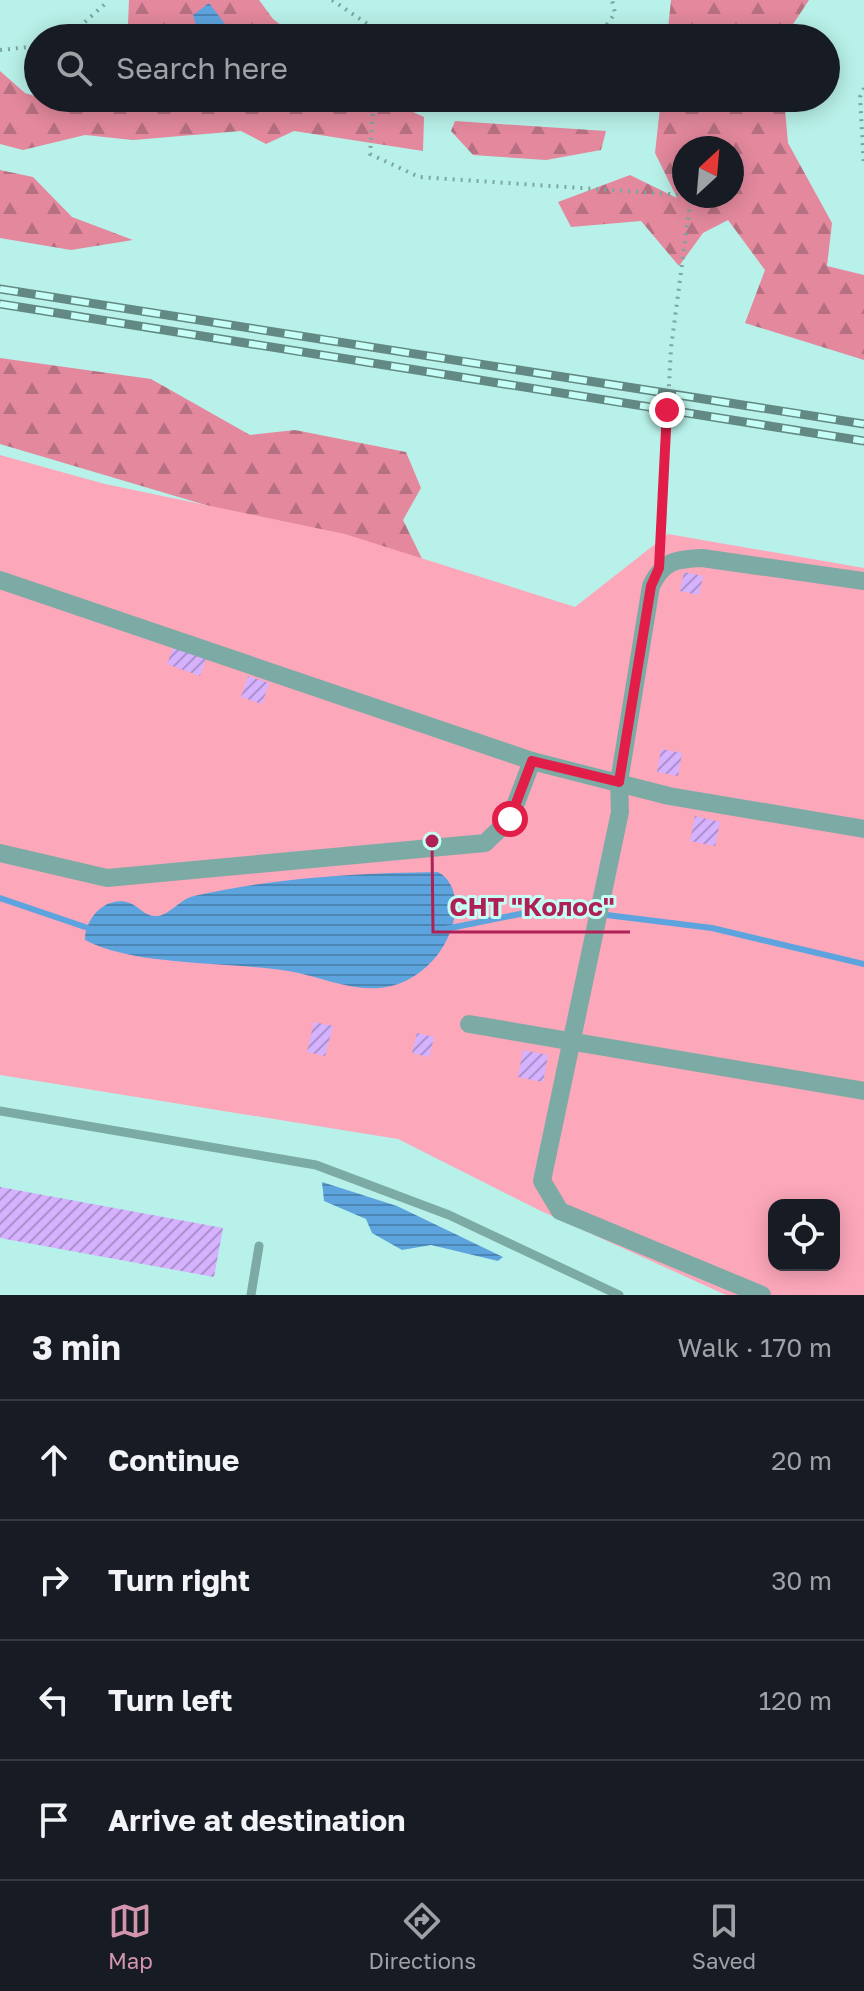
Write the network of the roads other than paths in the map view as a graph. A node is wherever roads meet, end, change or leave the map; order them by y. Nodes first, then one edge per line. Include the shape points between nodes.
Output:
1 (0, 580) edge
2 (864, 581) edge
3 (532, 761) junction
4 (619, 782) junction
5 (864, 829) edge
6 (0, 853) edge
7 (469, 1024) dead end
8 (571, 1041) junction
9 (864, 1091) edge
10 (0, 1111) edge
11 (259, 1246) dead end
12 (251, 1295) edge
13 (619, 1295) edge
14 (762, 1295) edge

1 - 3 street
2 - 4 street via 702,558 674,559 659,568 651,586
3 - 4 street
3 - 6 street via 510,819 485,843 107,878
4 - 5 street via 669,796
4 - 8 street via 620,812
7 - 8 street
8 - 9 street
8 - 14 street via 542,1181 560,1211
10 - 13 lane via 316,1165 449,1215
11 - 12 lane

